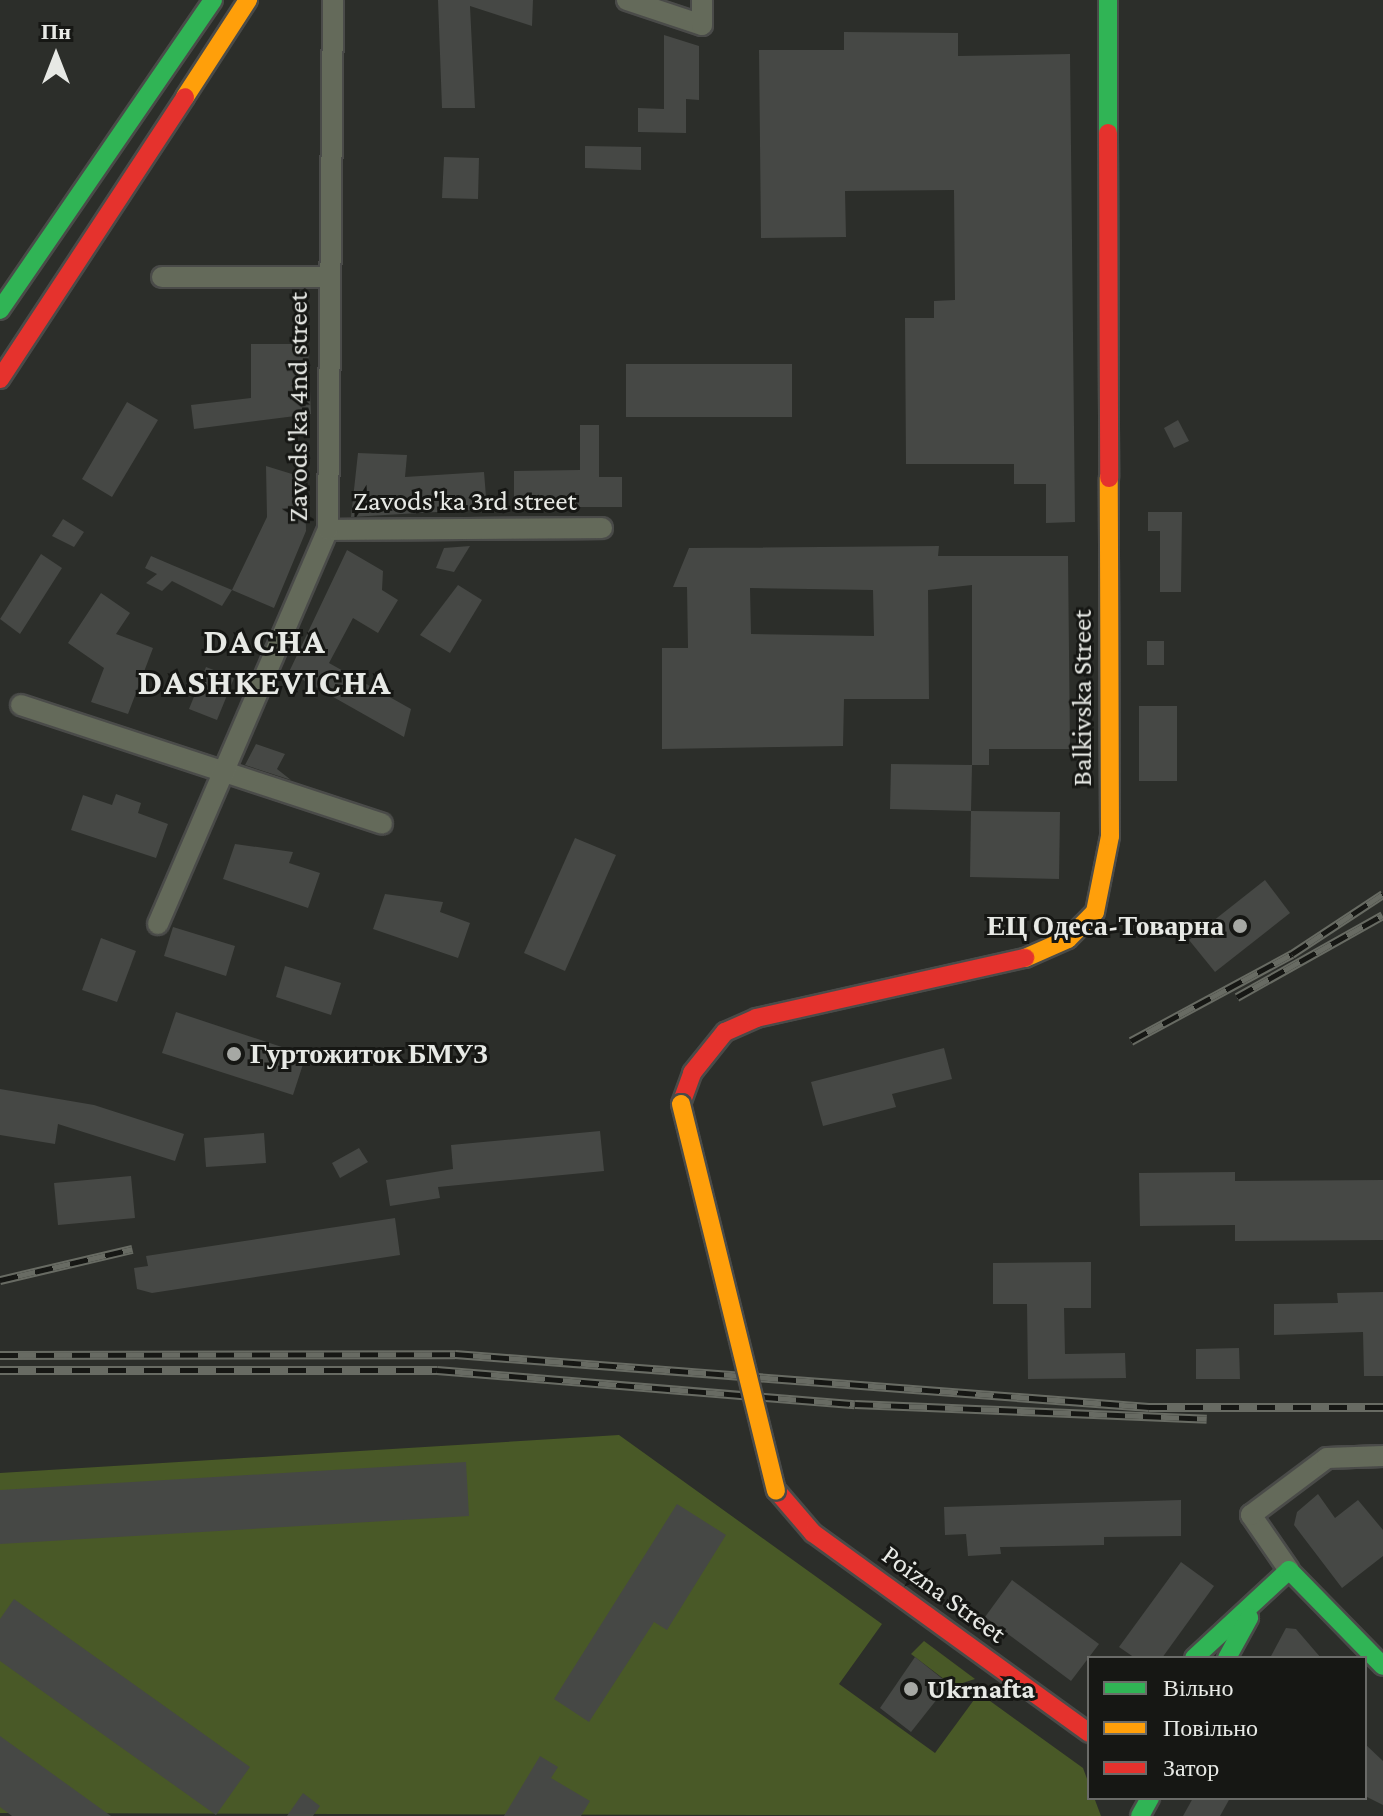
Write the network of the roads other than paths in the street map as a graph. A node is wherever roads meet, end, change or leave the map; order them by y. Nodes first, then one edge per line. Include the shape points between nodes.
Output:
1 (213, 0) edge
2 (248, 0) edge
3 (333, 0) edge
4 (627, 0) edge
5 (702, 0) edge
6 (1108, 0) edge
7 (162, 277) dead end
8 (327, 277) junction
9 (0, 310) edge
10 (0, 379) edge
11 (602, 528) dead end
12 (328, 530) junction
13 (21, 705) dead end
14 (222, 768) junction
15 (382, 824) dead end
16 (158, 924) dead end
17 (1383, 1456) edge
18 (776, 1490) joint
19 (1289, 1570) junction
20 (1261, 1596) junction
21 (1196, 1656) edge
22 (1228, 1656) edge
23 (1383, 1666) edge
24 (1087, 1732) edge

1 - 9 street
2 - 10 street
3 - 8 street, Zavods'ka 4nd street
4 - 5 street via 702,25
6 - 18 street, Balkivska Street, bridge via 1110,836 1095,912 1068,939 1034,956 756,1018 725,1032 692,1073 681,1104
7 - 8 street
8 - 12 street, Zavods'ka 4nd street
11 - 12 street, Zavods'ka 3rd street
12 - 14 street, Zavods'ka 4nd street
13 - 14 street
14 - 15 street
14 - 16 street, Zavods'ka 4nd street
17 - 19 street via 1327,1458 1251,1515
18 - 24 street, Poizna Street via 813,1533
19 - 20 street
19 - 23 street
20 - 21 street
20 - 22 street

